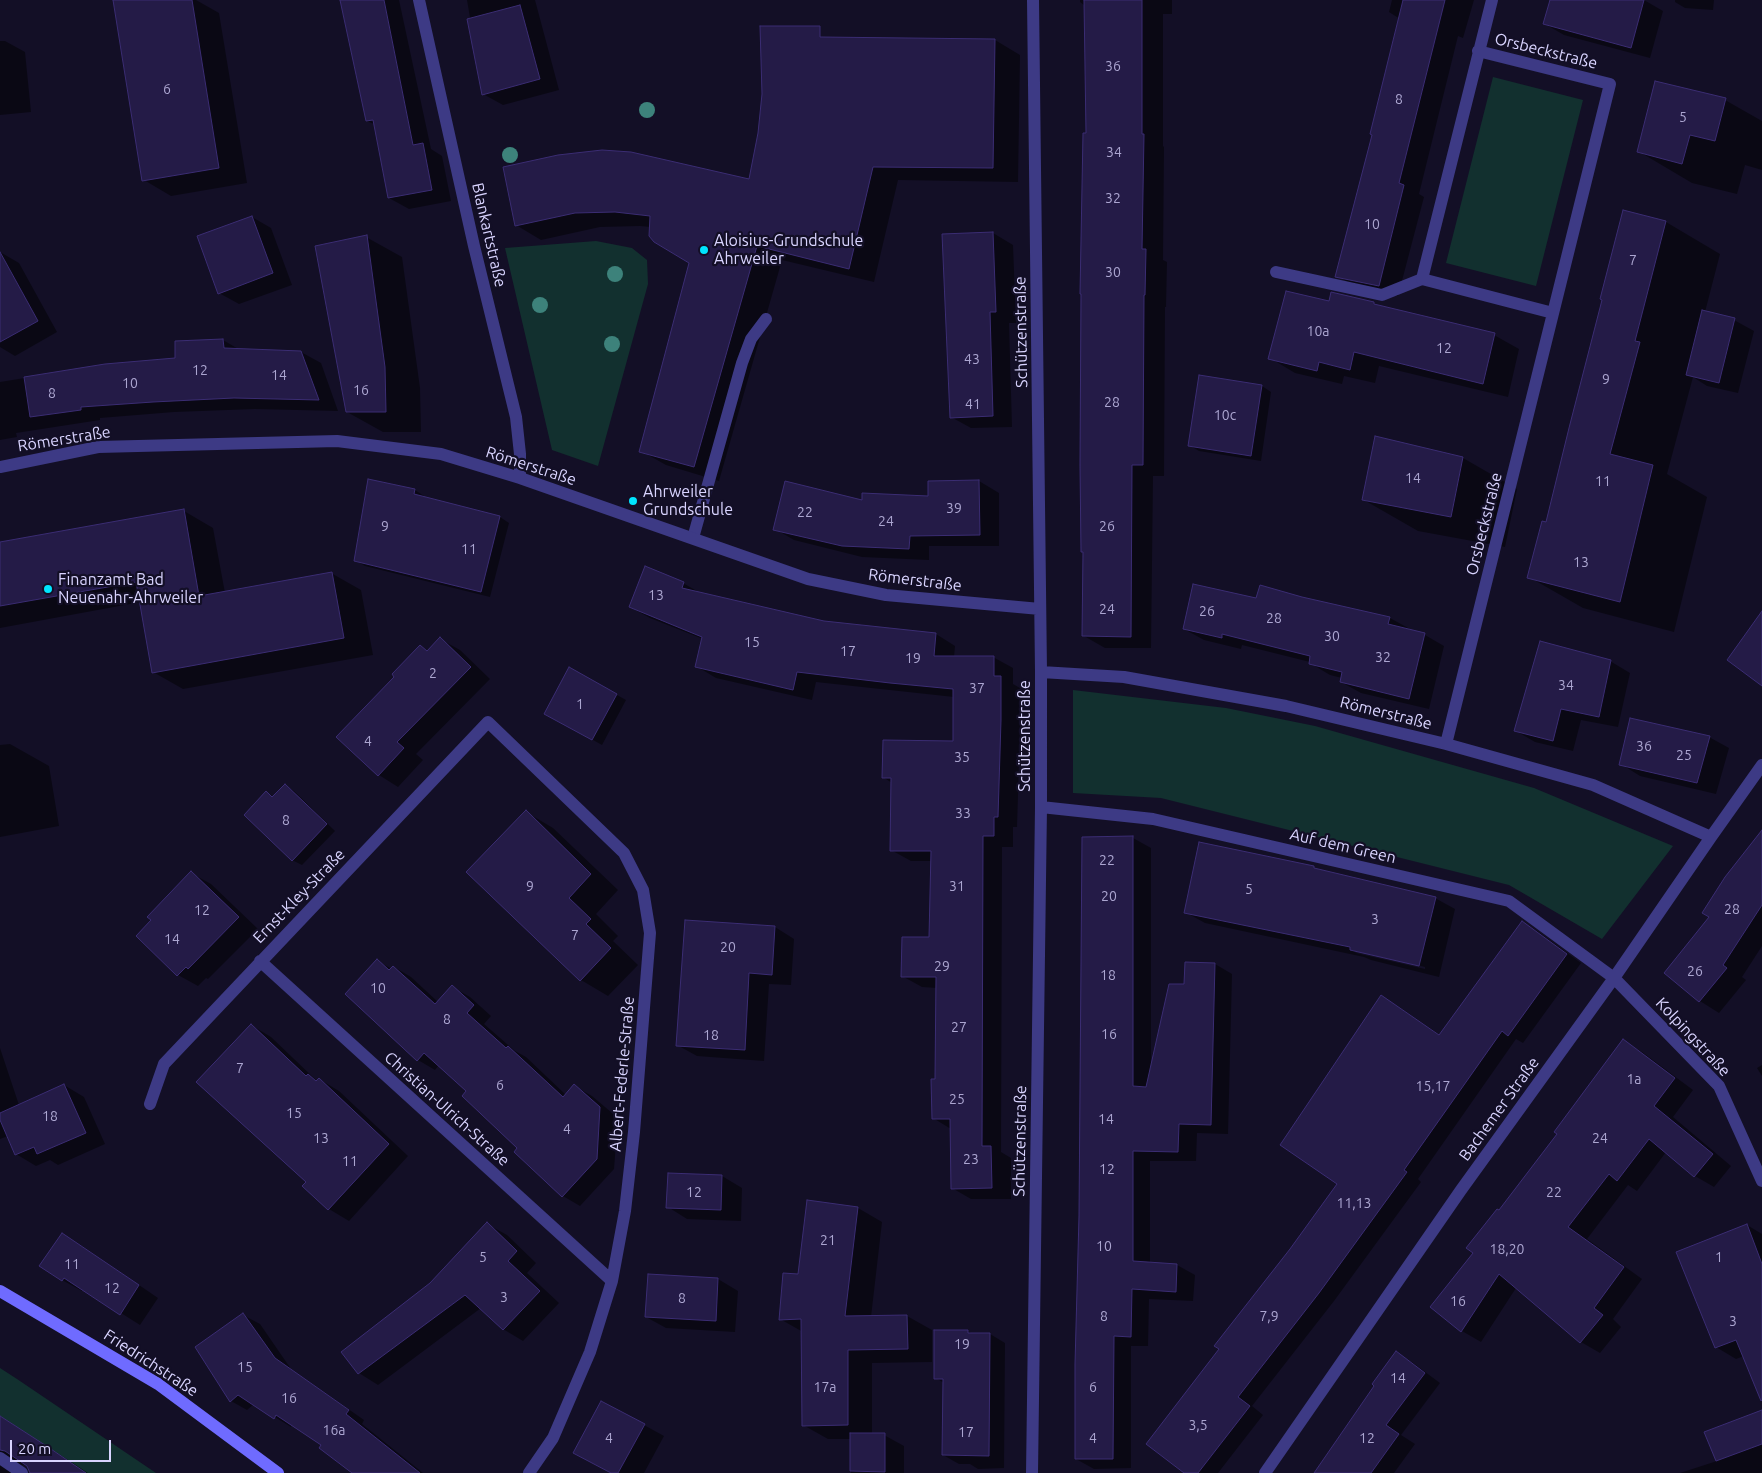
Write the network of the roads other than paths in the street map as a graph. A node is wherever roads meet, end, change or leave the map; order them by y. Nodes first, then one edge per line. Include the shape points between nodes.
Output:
1 (420, 0) edge
2 (1033, 0) edge
3 (1492, 0) edge
4 (1478, 51) junction
5 (1276, 272) dead end
6 (1422, 279) junction
7 (1554, 312) junction
8 (766, 319) dead end
9 (0, 467) edge
10 (520, 478) junction
11 (693, 538) junction
12 (1040, 609) junction
13 (1041, 672) junction
14 (488, 722) joint
15 (1446, 744) junction
16 (1762, 765) edge
17 (1041, 807) junction
18 (1711, 837) junction
19 (260, 961) junction
20 (1614, 978) junction
21 (150, 1104) dead end
22 (1762, 1181) edge
23 (612, 1281) junction
24 (0, 1291) edge
25 (0, 1458) edge
26 (22, 1473) edge
27 (278, 1473) edge
28 (529, 1473) edge
29 (1032, 1473) edge
30 (1265, 1473) edge

1 - 10 street, Blankartstraße via 472,238 516,417
2 - 12 street, Schützenstraße
3 - 4 street, Orsbeckstraße
4 - 6 street, Orsbeckstraße
4 - 7 street, Orsbeckstraße via 1610,84
5 - 6 street via 1382,295
6 - 7 street
7 - 15 street, Orsbeckstraße
8 - 11 street via 742,363
9 - 10 street, Römerstraße via 98,447 337,442 441,454
10 - 11 street, Römerstraße
11 - 12 street, Römerstraße via 808,579 886,595
12 - 13 street, Schützenstraße
13 - 15 street, Römerstraße via 1124,677 1277,704
13 - 17 street, Schützenstraße
14 - 19 street, Ernst-Kley-Straße
14 - 23 street, Albert-Federle-Straße via 624,853 643,890 650,933 634,1132
15 - 18 street, Römerstraße via 1593,786
16 - 18 street, Bachemer Straße
17 - 20 street, Auf dem Green via 1153,819 1509,901
17 - 29 street, Schützenstraße
18 - 20 street, Bachemer Straße
19 - 21 street, Ernst-Kley-Straße via 164,1064
19 - 23 street, Christian-Ulrich-Straße
20 - 22 street, Kolpingstraße via 1719,1086
20 - 30 street, Bachemer Straße via 1461,1190
23 - 28 street, Albert-Federle-Straße via 590,1352 553,1438
24 - 27 main road, Friedrichstraße via 158,1384
25 - 26 street

